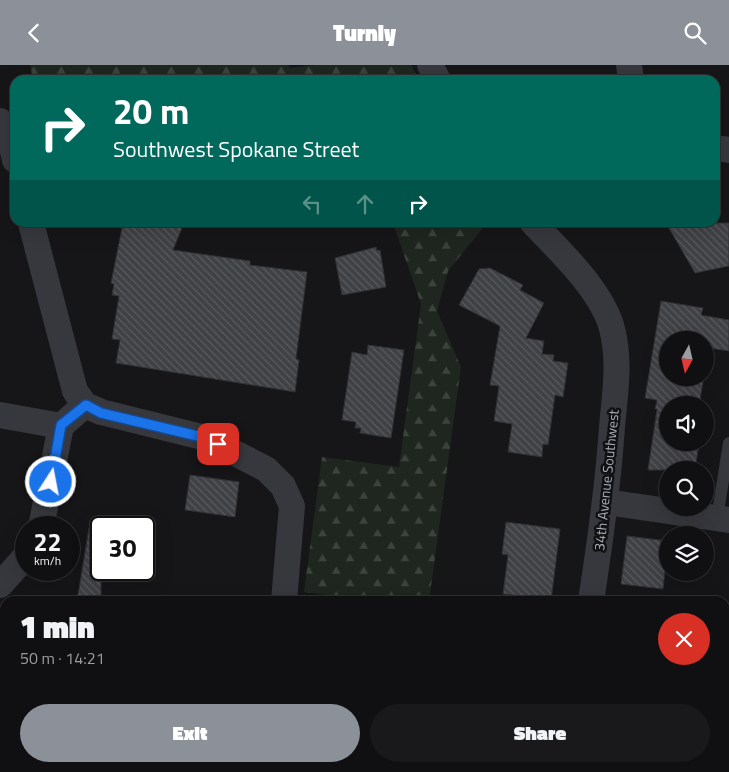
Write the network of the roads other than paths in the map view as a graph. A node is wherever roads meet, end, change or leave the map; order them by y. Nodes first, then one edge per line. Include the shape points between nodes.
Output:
1 (0, 121) edge
2 (10, 141) edge
3 (32, 227) edge
4 (536, 227) edge
5 (86, 405) junction
6 (0, 415) edge
7 (61, 425) junction
8 (729, 443) edge
9 (606, 502) junction
10 (43, 516) edge
11 (723, 519) edge
12 (15, 568) edge
13 (0, 585) edge
14 (284, 596) edge
15 (592, 596) edge

1 - 2 street
3 - 5 street via 75,391
4 - 9 street, 34th Avenue Southwest via 564,254 593,292 610,323 618,359
5 - 7 street
5 - 14 street via 101,413 206,438 266,469 283,486 292,506
6 - 7 street
7 - 10 street
8 - 11 lane
9 - 11 street
9 - 15 street, 34th Avenue Southwest
12 - 13 street

